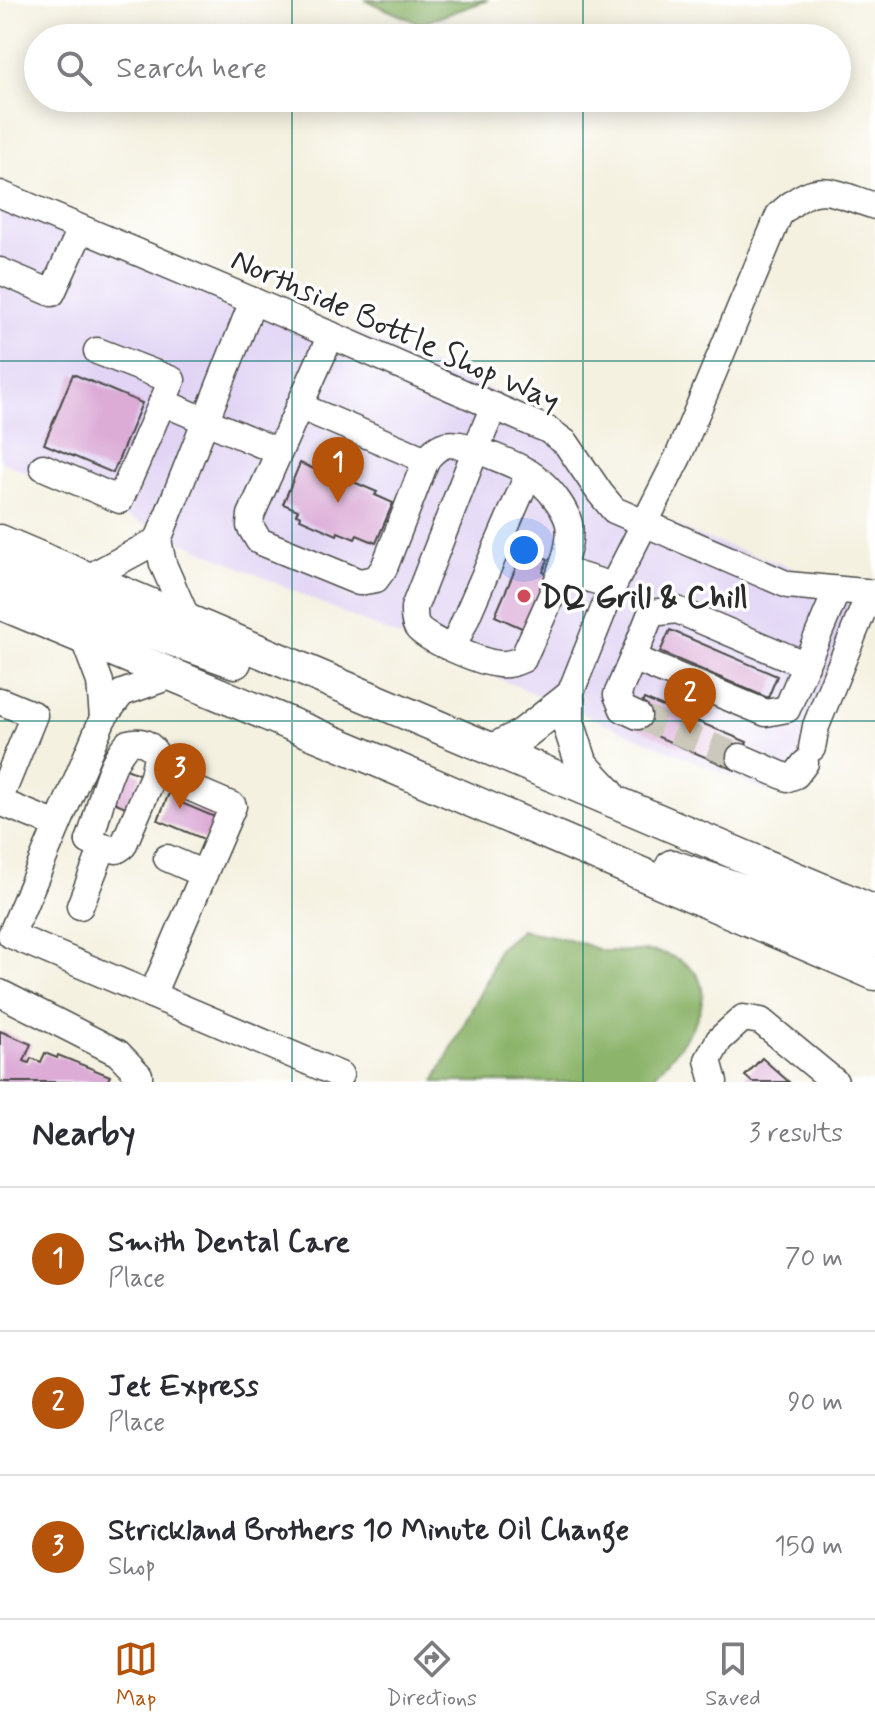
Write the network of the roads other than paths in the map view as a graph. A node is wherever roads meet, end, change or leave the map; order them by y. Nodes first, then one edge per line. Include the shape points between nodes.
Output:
1 (0, 194) edge
2 (875, 206) edge
3 (81, 229) junction
4 (0, 271) edge
5 (253, 301) junction
6 (331, 335) junction
7 (97, 351) dead end
8 (162, 402) junction
9 (299, 406) junction
10 (494, 406) junction
11 (206, 420) junction
12 (476, 449) junction
13 (279, 452) junction
14 (426, 460) junction
15 (43, 467) dead end
16 (529, 473) junction
17 (644, 524) junction
18 (158, 540) junction
19 (0, 541) edge
20 (561, 570) junction
21 (0, 574) edge
22 (88, 578) junction
23 (613, 586) junction
24 (837, 590) junction
25 (872, 594) edge
26 (0, 603) edge
27 (187, 619) junction
28 (83, 637) junction
29 (453, 648) junction
30 (633, 658) junction
31 (806, 665) junction
32 (173, 675) junction
33 (344, 686) junction
34 (795, 690) junction
35 (568, 699) junction
36 (0, 701) edge
37 (827, 701) junction
38 (638, 716) tunnel mouth
39 (103, 718) junction
40 (495, 749) junction
41 (740, 757) tunnel mouth
42 (191, 788) dead end
43 (0, 800) edge
44 (616, 801) junction
45 (57, 827) junction
46 (534, 828) junction
47 (167, 858) dead end
48 (204, 874) junction
49 (80, 906) dead end
50 (875, 912) edge
51 (5, 932) edge
52 (875, 941) edge
53 (875, 974) edge
54 (0, 993) edge
55 (152, 995) junction
56 (340, 1075) dead end
57 (139, 1082) edge
58 (714, 1082) edge
59 (835, 1082) edge

1 - 3 lane, Northside Bottle Shop Way
2 - 17 lane via 819,189 797,197 779,215 678,457
3 - 4 lane via 52,293
3 - 5 lane, Northside Bottle Shop Way
5 - 6 lane, Northside Bottle Shop Way
5 - 11 lane
6 - 9 lane
6 - 10 lane, Northside Bottle Shop Way
7 - 8 lane via 172,380
8 - 11 lane
8 - 15 lane via 120,500
9 - 13 lane
9 - 14 lane
10 - 12 lane
10 - 17 lane, Northside Bottle Shop Way via 566,443 614,510
11 - 13 lane
11 - 18 lane
12 - 14 lane via 452,443 435,448
12 - 16 lane
12 - 29 lane via 414,608 415,625
13 - 14 lane via 251,515 250,526 259,541 359,582 376,579 384,568
16 - 20 lane via 551,493 569,524
16 - 29 lane
17 - 23 lane
17 - 24 lane, Northside Bottle Shop Way via 788,585
18 - 22 lane
18 - 27 lane
19 - 22 main road
20 - 23 lane
20 - 29 lane via 523,659 495,664
21 - 33 main road via 311,690
22 - 27 main road
23 - 35 lane
24 - 25 lane, Northside Bottle Shop Way
24 - 31 lane
25 - 37 lane
26 - 28 main road
27 - 33 main road
28 - 32 main road
28 - 39 lane via 100,682
30 - 31 lane via 651,613 677,610
30 - 34 lane via 766,713 787,709
30 - 38 lane via 617,695 623,709
31 - 34 lane
32 - 39 lane via 122,693
32 - 46 main road
33 - 40 main road
34 - 37 lane
35 - 40 main road
35 - 44 main road via 568,722 582,765
36 - 43 lane via 34,715
37 - 41 lane via 788,778
39 - 45 lane
40 - 44 main road
42 - 48 lane via 233,806
43 - 45 lane
44 - 50 main road
45 - 49 lane via 96,844
45 - 51 lane
46 - 52 main road via 601,841
46 - 53 main road
47 - 48 lane
48 - 55 lane
51 - 55 lane
54 - 57 lane via 118,1053 139,1075
55 - 56 lane
58 - 59 lane via 708,1060 719,1040 743,1018 761,1021

